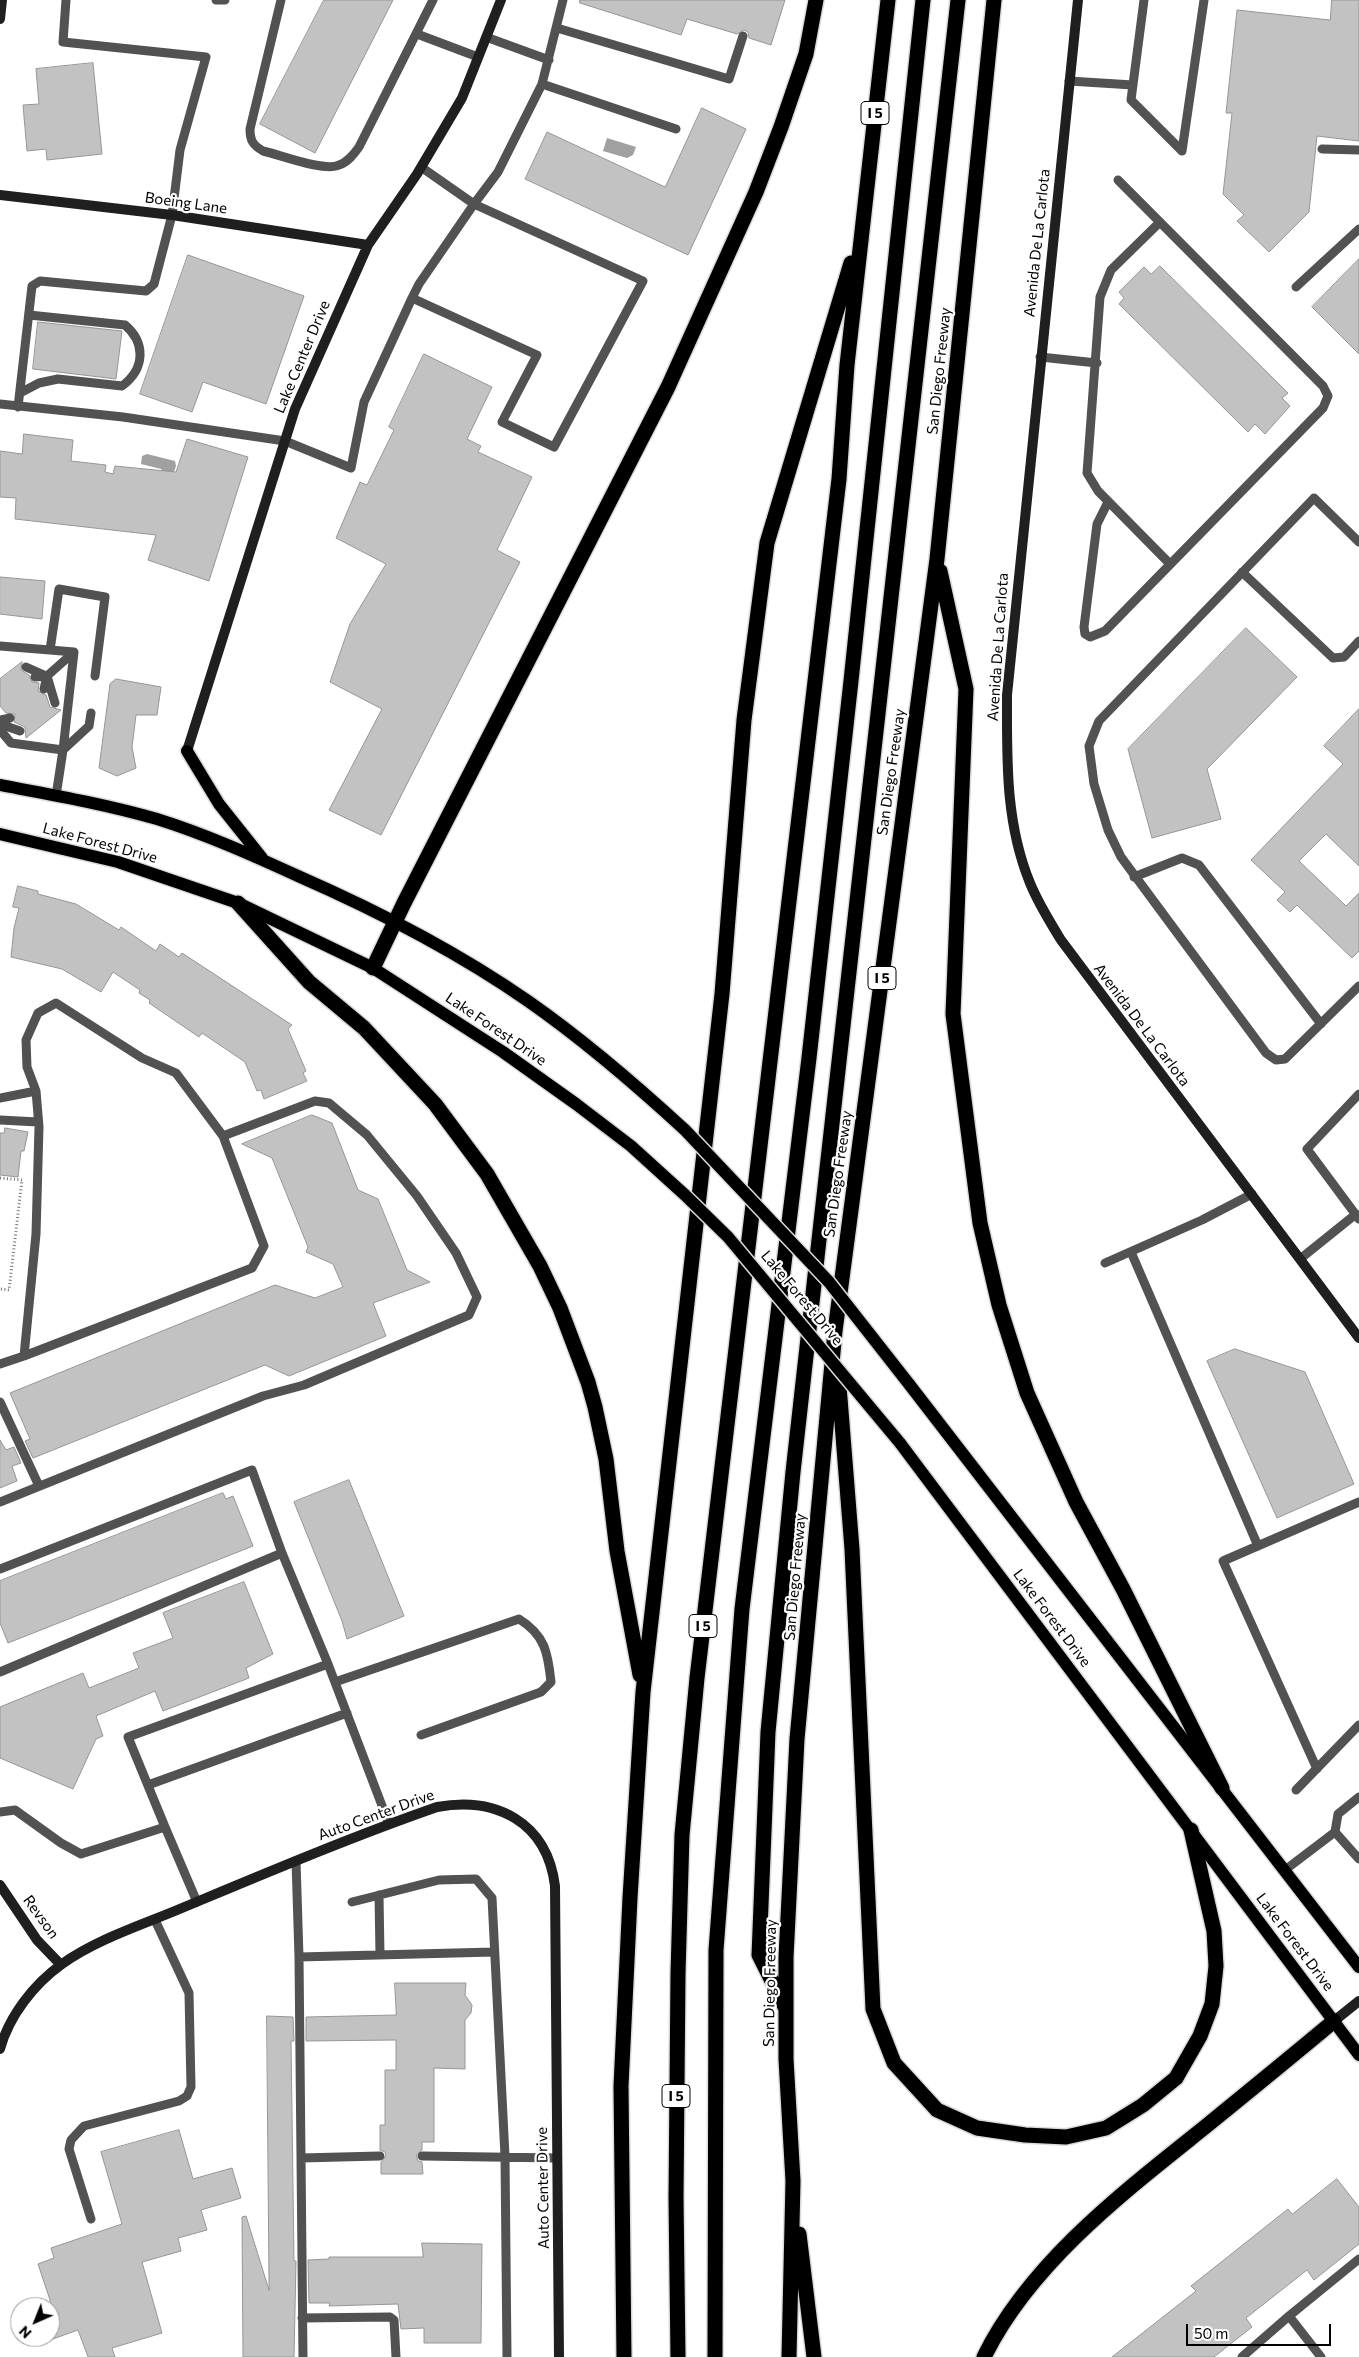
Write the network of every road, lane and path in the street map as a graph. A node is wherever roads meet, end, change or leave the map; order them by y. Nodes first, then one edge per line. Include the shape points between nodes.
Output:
1 (2, 0) edge
2 (66, 0) edge
3 (216, 0) edge
4 (225, 0) edge
5 (281, 0) edge
6 (433, 0) edge
7 (501, 0) edge
8 (564, 0) edge
9 (816, 0) edge
10 (888, 0) edge
11 (923, 0) edge
12 (958, 0) edge
13 (994, 0) edge
14 (1078, 0) edge
15 (1144, 0) edge
16 (1204, 0) edge
17 (0, 19) edge
18 (557, 28) junction
19 (417, 34) junction
20 (743, 36) dead end
21 (486, 37) junction
22 (478, 57) junction
23 (549, 60) junction
24 (1069, 80) junction
25 (542, 84) junction
26 (1133, 85) junction
27 (676, 129) dead end
28 (1322, 149) dead end
29 (1359, 150) edge
30 (421, 167) junction
31 (1118, 180) dead end
32 (0, 195) edge
33 (474, 204) junction
34 (172, 215) junction
35 (1160, 222) junction
36 (862, 226) junction
37 (1359, 229) edge
38 (368, 245) junction
39 (1296, 287) dead end
40 (412, 298) junction
41 (29, 315) junction
42 (1040, 357) junction
43 (1097, 363) junction
44 (20, 393) junction
45 (0, 404) edge
46 (18, 407) junction
47 (285, 441) junction
48 (1108, 502) junction
49 (1359, 542) edge
50 (937, 560) junction
51 (1170, 564) junction
52 (1242, 572) junction
53 (1359, 641) edge
54 (0, 646) edge
55 (50, 650) junction
56 (74, 652) junction
57 (26, 667) dead end
58 (47, 676) junction
59 (95, 676) dead end
60 (35, 677) dead end
61 (44, 690) dead end
62 (55, 703) dead end
63 (91, 713) dead end
64 (10, 718) dead end
65 (0, 720) edge
66 (0, 724) edge
67 (0, 730) edge
68 (20, 731) dead end
69 (63, 750) junction
70 (187, 750) joint
71 (0, 785) edge
72 (56, 796) junction
73 (0, 834) edge
74 (264, 860) junction
75 (1134, 877) junction
76 (238, 903) junction
77 (395, 922) junction
78 (373, 968) junction
79 (1359, 986) edge
80 (1321, 1024) junction
81 (36, 1091) junction
82 (1359, 1094) edge
83 (0, 1098) edge
84 (0, 1120) edge
85 (38, 1122) junction
86 (223, 1136) junction
87 (0, 1178) edge
88 (1252, 1194) junction
89 (1357, 1216) edge
90 (1131, 1252) junction
91 (1300, 1259) junction
92 (1105, 1263) dead end
93 (0, 1289) edge
94 (835, 1331) junction
95 (1359, 1338) edge
96 (24, 1356) junction
97 (0, 1364) edge
98 (0, 1402) edge
99 (39, 1486) junction
100 (0, 1502) edge
101 (1359, 1502) edge
102 (1258, 1546) junction
103 (282, 1553) junction
104 (0, 1569) edge
105 (328, 1664) junction
106 (0, 1672) edge
107 (335, 1682) junction
108 (644, 1692) junction
109 (346, 1712) junction
110 (1359, 1725) edge
111 (421, 1735) dead end
112 (1317, 1769) junction
113 (148, 1785) junction
114 (1222, 1788) junction
115 (1296, 1790) dead end
116 (1359, 1797) edge
117 (0, 1812) edge
118 (389, 1824) junction
119 (165, 1827) junction
120 (1191, 1830) junction
121 (1336, 1832) junction
122 (1359, 1859) edge
123 (296, 1861) junction
124 (1284, 1870) junction
125 (0, 1885) edge
126 (379, 1896) junction
127 (196, 1902) junction
128 (352, 1902) dead end
129 (155, 1920) junction
130 (494, 1952) junction
131 (380, 1955) junction
132 (299, 1958) junction
133 (60, 1965) junction
134 (1359, 1967) edge
135 (1359, 2001) edge
136 (786, 2011) junction
137 (1334, 2021) junction
138 (0, 2049) edge
139 (1359, 2055) edge
140 (380, 2156) dead end
141 (422, 2156) dead end
142 (505, 2156) junction
143 (301, 2158) junction
144 (557, 2158) junction
145 (793, 2181) junction
146 (91, 2218) dead end
147 (1359, 2259) edge
148 (1289, 2316) junction
149 (302, 2318) junction
150 (303, 2357) edge
151 (396, 2357) edge
152 (508, 2357) edge
153 (559, 2357) edge
154 (624, 2357) edge
155 (678, 2357) edge
156 (715, 2357) edge
157 (789, 2357) edge
158 (814, 2357) edge
159 (984, 2357) edge
160 (1242, 2357) edge
161 (1321, 2357) edge

1 - 17 street
2 - 34 lane via 63,42 206,57 180,150
3 - 4 lane
5 - 19 lane via 250,140 255,146 272,153 326,167 339,165 360,147
6 - 19 lane
7 - 21 street, Lake Center Drive
8 - 18 lane
9 - 77 highway via 806,54 778,136 668,387
10 - 36 highway, I 5
11 - 156 highway via 843,750 742,1609 716,1950
12 - 136 highway via 793,1472 768,1732 759,1955
13 - 50 highway, San Diego Freeway / I 5
14 - 24 street, Avenida De La Carlota
15 - 26 lane
16 - 26 lane via 1182,151 1132,102
18 - 20 lane via 729,79
18 - 23 lane
19 - 22 lane
21 - 22 street, Lake Center Drive
21 - 23 lane
22 - 30 street, Lake Center Drive via 462,98
23 - 25 lane
24 - 26 lane
24 - 42 street, Avenida De La Carlota
25 - 27 lane
25 - 33 lane via 498,172
28 - 29 lane
30 - 33 lane
30 - 38 street, Lake Center Drive
31 - 35 lane
32 - 34 street, Boeing Lane
33 - 40 lane
33 - 40 lane via 643,281 554,447 502,422 537,355
34 - 38 street, Boeing Lane
34 - 41 lane via 154,284 146,291 40,281 32,286
35 - 43 lane via 1111,270 1100,297
35 - 51 lane via 1324,386 1328,396 1323,408
36 - 108 highway via 767,543 744,720 722,994
36 - 155 highway, I 5 via 839,479 706,1601 682,1835 676,2097
37 - 39 lane
38 - 47 street, Lake Center Drive via 295,409
40 - 47 lane via 364,402 351,468
41 - 44 lane
41 - 44 lane via 125,325 138,340 140,358 130,380 122,386 58,379
42 - 43 lane
42 - 88 street, Avenida De La Carlota via 1007,695 1008,790 1019,852 1030,884 1061,940
43 - 48 lane via 1087,473
44 - 46 lane
45 - 46 lane
46 - 47 lane via 123,416
47 - 70 street, Lake Center Drive
48 - 51 lane
48 - 51 lane via 1097,524 1085,634 1090,637 1104,631
49 - 52 lane via 1314,498
50 - 94 highway, San Diego Freeway / I 5
50 - 114 highway via 966,689 953,1014 980,1223 995,1287 1028,1393 1076,1502
52 - 53 lane via 1333,658 1344,657
52 - 75 lane via 1093,730 1088,746 1097,798 1108,830
54 - 55 lane
55 - 56 lane
55 - 59 lane via 59,589 105,597
56 - 58 lane
56 - 69 lane
57 - 58 lane
58 - 60 lane
58 - 61 lane
58 - 62 lane
63 - 69 lane via 89,726
64 - 65 lane
66 - 68 lane
67 - 69 lane via 11,743
69 - 72 lane
70 - 74 main road via 219,804
71 - 72 main road, Lake Forest Drive
72 - 74 main road, Lake Forest Drive via 157,820
73 - 76 main road, Lake Forest Drive via 118,862
74 - 77 main road, Lake Forest Drive
75 - 80 lane via 1182,858 1199,865
75 - 80 lane via 1266,1053 1276,1060 1285,1059
76 - 78 main road, Lake Forest Drive
76 - 108 highway via 310,982 364,1028 434,1104 487,1174 540,1266 563,1316 595,1407 606,1459 617,1551
77 - 78 highway
77 - 114 main road, Lake Forest Drive, bridge via 433,941 527,1000 633,1083 686,1130 829,1282
78 - 120 main road, Lake Forest Drive, bridge via 503,1052 576,1104 631,1146 728,1236 900,1443
79 - 80 lane
81 - 83 lane
81 - 85 lane
81 - 86 lane via 27,1067 26,1040 38,1013 56,1003 142,1058 176,1073
82 - 89 lane via 1307,1149
84 - 85 lane
85 - 96 lane via 36,1210
86 - 96 lane via 264,1246 252,1268
86 - 99 lane via 315,1101 330,1104 367,1135 417,1196 456,1253 477,1297 469,1315 304,1385 263,1396
87 - 93 path via 22,1180 9,1290
88 - 90 lane
88 - 91 street, Avenida De La Carlota
89 - 91 lane
90 - 92 lane
90 - 102 lane
91 - 95 street, Avenida De La Carlota
94 - 120 highway via 852,1549 873,2009 894,2063 937,2110 977,2128 1066,2137 1106,2128 1143,2105 1176,2078 1200,2036 1212,2004 1216,1966 1214,1931
94 - 136 highway, San Diego Freeway / I 5 via 797,1739
96 - 97 lane
98 - 99 lane
99 - 100 lane
101 - 102 lane
102 - 112 lane via 1223,1561
103 - 104 lane via 252,1470
103 - 105 lane
103 - 106 lane
105 - 107 lane
105 - 113 lane via 128,1738
107 - 109 lane
107 - 111 lane via 519,1618 529,1625 548,1653 551,1682 541,1692
108 - 154 highway via 621,2086
109 - 113 lane
109 - 118 lane
110 - 112 lane
112 - 115 lane
113 - 119 lane
114 - 124 main road, Lake Forest Drive
116 - 121 lane via 1338,1814
117 - 119 lane via 15,1810 81,1854
118 - 123 street, Auto Center Drive
118 - 144 street, Auto Center Drive via 455,1803 479,1804 495,1808 519,1821 532,1832 547,1855 555,1886
119 - 127 lane
120 - 137 main road, Lake Forest Drive
121 - 122 lane
121 - 124 lane
123 - 127 street, Auto Center Drive
123 - 132 lane
124 - 134 main road, Lake Forest Drive
125 - 133 street, Revson via 37,1940
126 - 128 lane
126 - 130 lane via 439,1880 476,1879 492,1898
126 - 131 lane
127 - 129 street, Auto Center Drive
129 - 133 street, Auto Center Drive via 91,1947
129 - 146 lane via 189,1993 190,2087 187,2096 179,2102 84,2126 78,2132 69,2149
130 - 131 lane
130 - 142 lane
131 - 132 lane
132 - 143 lane
133 - 138 street, Auto Center Drive via 16,2012
135 - 137 street
136 - 145 highway, San Diego Freeway / I 5
137 - 139 main road, Lake Forest Drive
137 - 159 highway via 1140,2179 1052,2260 996,2332
140 - 143 lane
141 - 142 lane
142 - 144 lane
142 - 152 lane
143 - 149 lane
144 - 153 street, Auto Center Drive
145 - 157 highway, San Diego Freeway / I 5
145 - 158 highway
147 - 148 lane
148 - 160 lane
148 - 161 lane
149 - 150 lane
149 - 151 lane via 390,2317 394,2320

